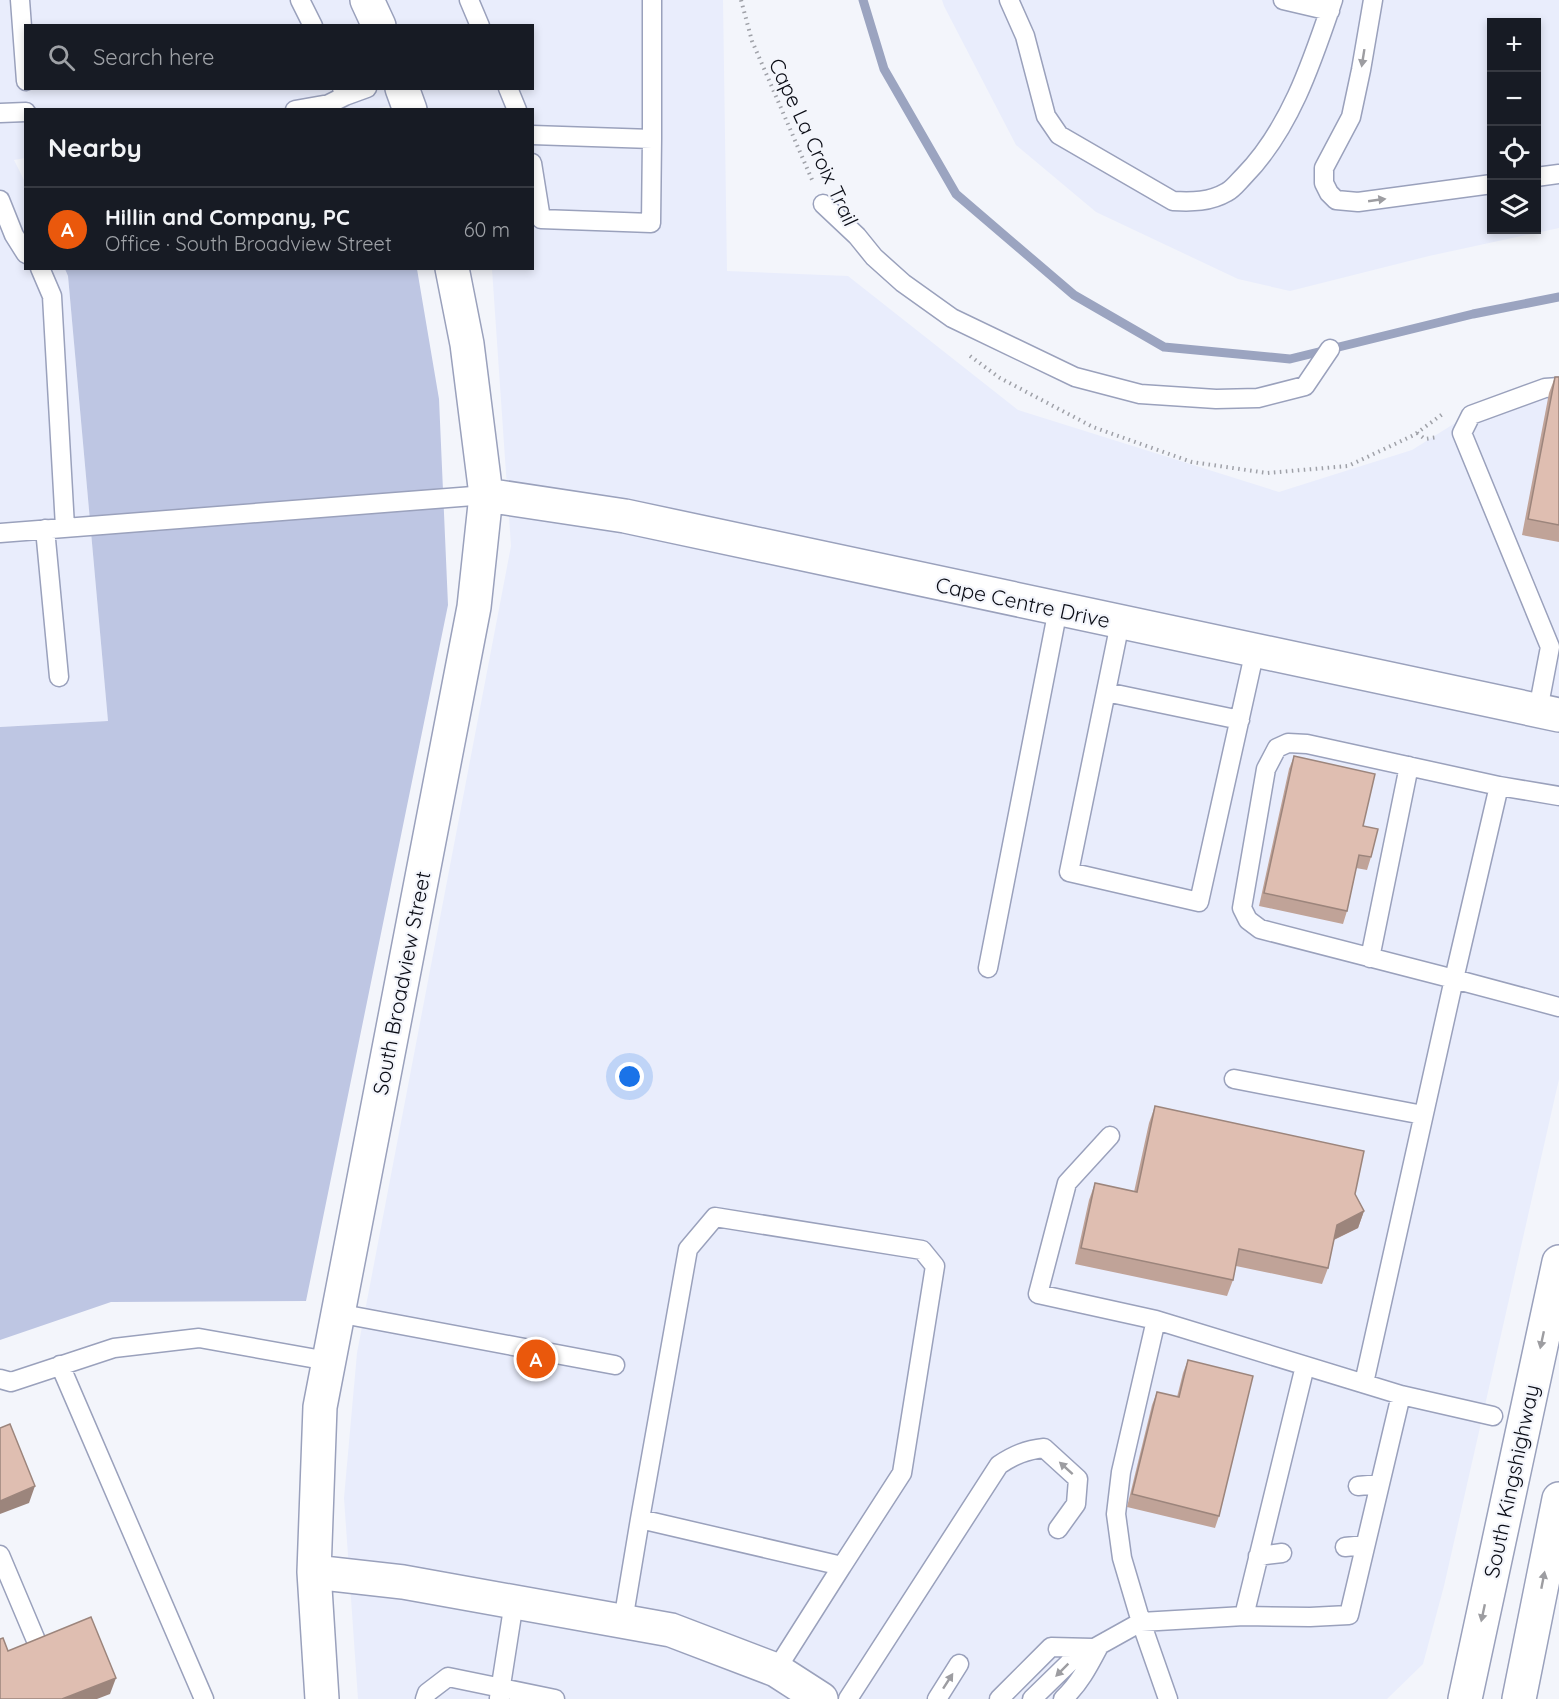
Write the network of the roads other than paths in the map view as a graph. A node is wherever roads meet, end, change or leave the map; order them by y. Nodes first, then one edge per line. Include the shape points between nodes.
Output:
1 (20, 0) edge
2 (300, 0) edge
3 (367, 0) edge
4 (469, 0) edge
5 (652, 0) edge
6 (1009, 0) edge
7 (1283, 0) edge
8 (1373, 0) edge
9 (1331, 6) edge
10 (312, 24) edge
11 (378, 24) edge
12 (479, 24) edge
13 (24, 54) edge
14 (26, 90) edge
15 (403, 90) edge
16 (509, 90) edge
17 (343, 92) edge
18 (26, 108) edge
19 (306, 108) edge
20 (409, 108) edge
21 (516, 108) edge
22 (24, 111) edge
23 (0, 113) edge
24 (534, 135) edge
25 (652, 139) junction
26 (1559, 174) edge
27 (534, 175) edge
28 (1541, 176) edge
29 (1487, 185) edge
30 (0, 200) edge
31 (823, 204) road end
32 (24, 251) edge
33 (41, 270) edge
34 (452, 270) edge
35 (1330, 349) dead end
36 (1559, 387) edge
37 (486, 495) junction
38 (65, 527) junction
39 (45, 529) junction
40 (0, 533) edge
41 (1058, 609) junction
42 (1120, 623) junction
43 (1554, 643) edge
44 (1255, 650) junction
45 (59, 676) dead end
46 (1106, 692) junction
47 (1548, 713) edge
48 (1240, 720) junction
49 (1408, 766) junction
50 (1499, 786) junction
51 (1559, 796) edge
52 (1370, 958) junction
53 (988, 968) dead end
54 (1454, 979) junction
55 (1559, 1007) edge
56 (1234, 1079) dead end
57 (1423, 1115) junction
58 (1110, 1136) dead end
59 (1559, 1263) edge
60 (337, 1313) junction
61 (1156, 1320) junction
62 (328, 1361) junction
63 (60, 1365) junction
64 (615, 1365) dead end
65 (1305, 1366) junction
66 (0, 1379) edge
67 (1364, 1383) junction
68 (1401, 1395) junction
69 (1493, 1416) dead end
70 (1379, 1484) junction
71 (1358, 1485) dead end
72 (1559, 1499) edge
73 (640, 1520) junction
74 (1058, 1529) dead end
75 (1365, 1545) junction
76 (1345, 1547) dead end
77 (1282, 1553) dead end
78 (0, 1555) edge
79 (1258, 1556) junction
80 (842, 1566) junction
81 (314, 1572) junction
82 (514, 1602) junction
83 (1244, 1616) junction
84 (623, 1621) junction
85 (1141, 1622) junction
86 (1098, 1648) junction
87 (43, 1657) edge
88 (959, 1664) dead end
89 (776, 1670) junction
90 (1468, 1683) edge
91 (500, 1693) edge
92 (1521, 1698) edge
93 (204, 1699) edge
94 (322, 1699) edge
95 (425, 1699) edge
96 (555, 1699) edge
97 (821, 1699) edge
98 (848, 1699) edge
99 (937, 1699) edge
100 (999, 1699) edge
101 (1032, 1699) edge
102 (1063, 1699) edge
103 (1168, 1699) edge
104 (1440, 1699) edge

1 - 13 lane
2 - 10 lane
3 - 11 street
4 - 12 lane
5 - 25 lane
6 - 9 lane via 1025,36 1046,116 1059,135 1173,201 1188,202 1229,192 1268,148 1296,99
7 - 9 lane
8 -> 29 lane via 1351,117 1324,168 1329,193 1336,200 1358,202
14 - 18 lane
15 - 20 street
16 - 21 lane
17 - 19 lane via 329,104
22 - 23 lane
24 - 25 lane
25 - 27 lane via 651,223 541,219
26 - 28 lane
30 - 32 lane
31 - 35 lane via 903,283 952,318 1075,377 1106,386 1140,394 1258,398 1305,386
33 - 38 lane via 52,296
34 - 37 street, South Broadview Street via 467,344
36 - 43 lane via 1545,388 1471,415 1462,433
37 - 38 lane
37 - 41 street, Cape Centre Drive via 625,516
37 - 60 street, South Broadview Street via 472,618
38 - 39 lane
39 - 40 lane
39 - 45 lane
41 - 42 street, Cape Centre Drive
41 - 53 lane
42 - 44 street, Cape Centre Drive
42 - 46 lane
43 - 47 lane
44 - 47 street, Cape Centre Drive
44 - 48 lane
46 - 48 lane
46 - 48 lane via 1069,872 1199,902
49 - 50 lane
49 - 52 lane
49 - 52 lane via 1288,743 1278,748 1266,769 1242,908 1248,920 1260,929
50 - 51 lane
50 - 54 lane
52 - 54 lane
54 - 55 lane
54 - 57 lane
56 - 57 lane
57 - 67 lane
58 - 61 lane via 1067,1183 1038,1294
59 -> 90 street, South Kingshighway
60 - 62 street, South Broadview Street
60 - 64 lane
61 - 65 lane
61 - 85 lane via 1121,1472 1116,1514 1122,1558
62 - 63 lane via 199,1338 114,1348
62 - 81 street, South Broadview Street via 320,1407
63 - 66 lane via 11,1382
63 - 93 lane
65 - 67 lane
65 - 79 lane via 1284,1488
67 - 68 lane
68 - 69 lane
68 - 70 lane
70 - 71 lane
70 - 75 lane
92 -> 72 street
73 - 80 lane
73 - 80 lane via 688,1249 715,1216 922,1250 934,1266 902,1473
73 - 84 lane
74 -> 98 lane via 1076,1504 1078,1479 1044,1448 1016,1454 999,1465
75 - 76 lane
75 - 83 lane via 1349,1614
77 - 79 lane
78 - 87 lane
79 - 83 lane
80 - 89 lane
81 - 82 street via 403,1582
81 - 94 street, South Broadview Street
82 - 84 street
82 - 91 lane
83 - 85 lane
84 - 89 street via 671,1630
85 - 86 lane
85 - 103 lane
86 - 100 lane via 1051,1647
86 -> 101 lane via 1071,1661
86 - 102 lane via 1082,1677
99 -> 88 lane
89 - 97 street
90 - 104 street
91 - 95 lane via 448,1677
91 - 96 lane

